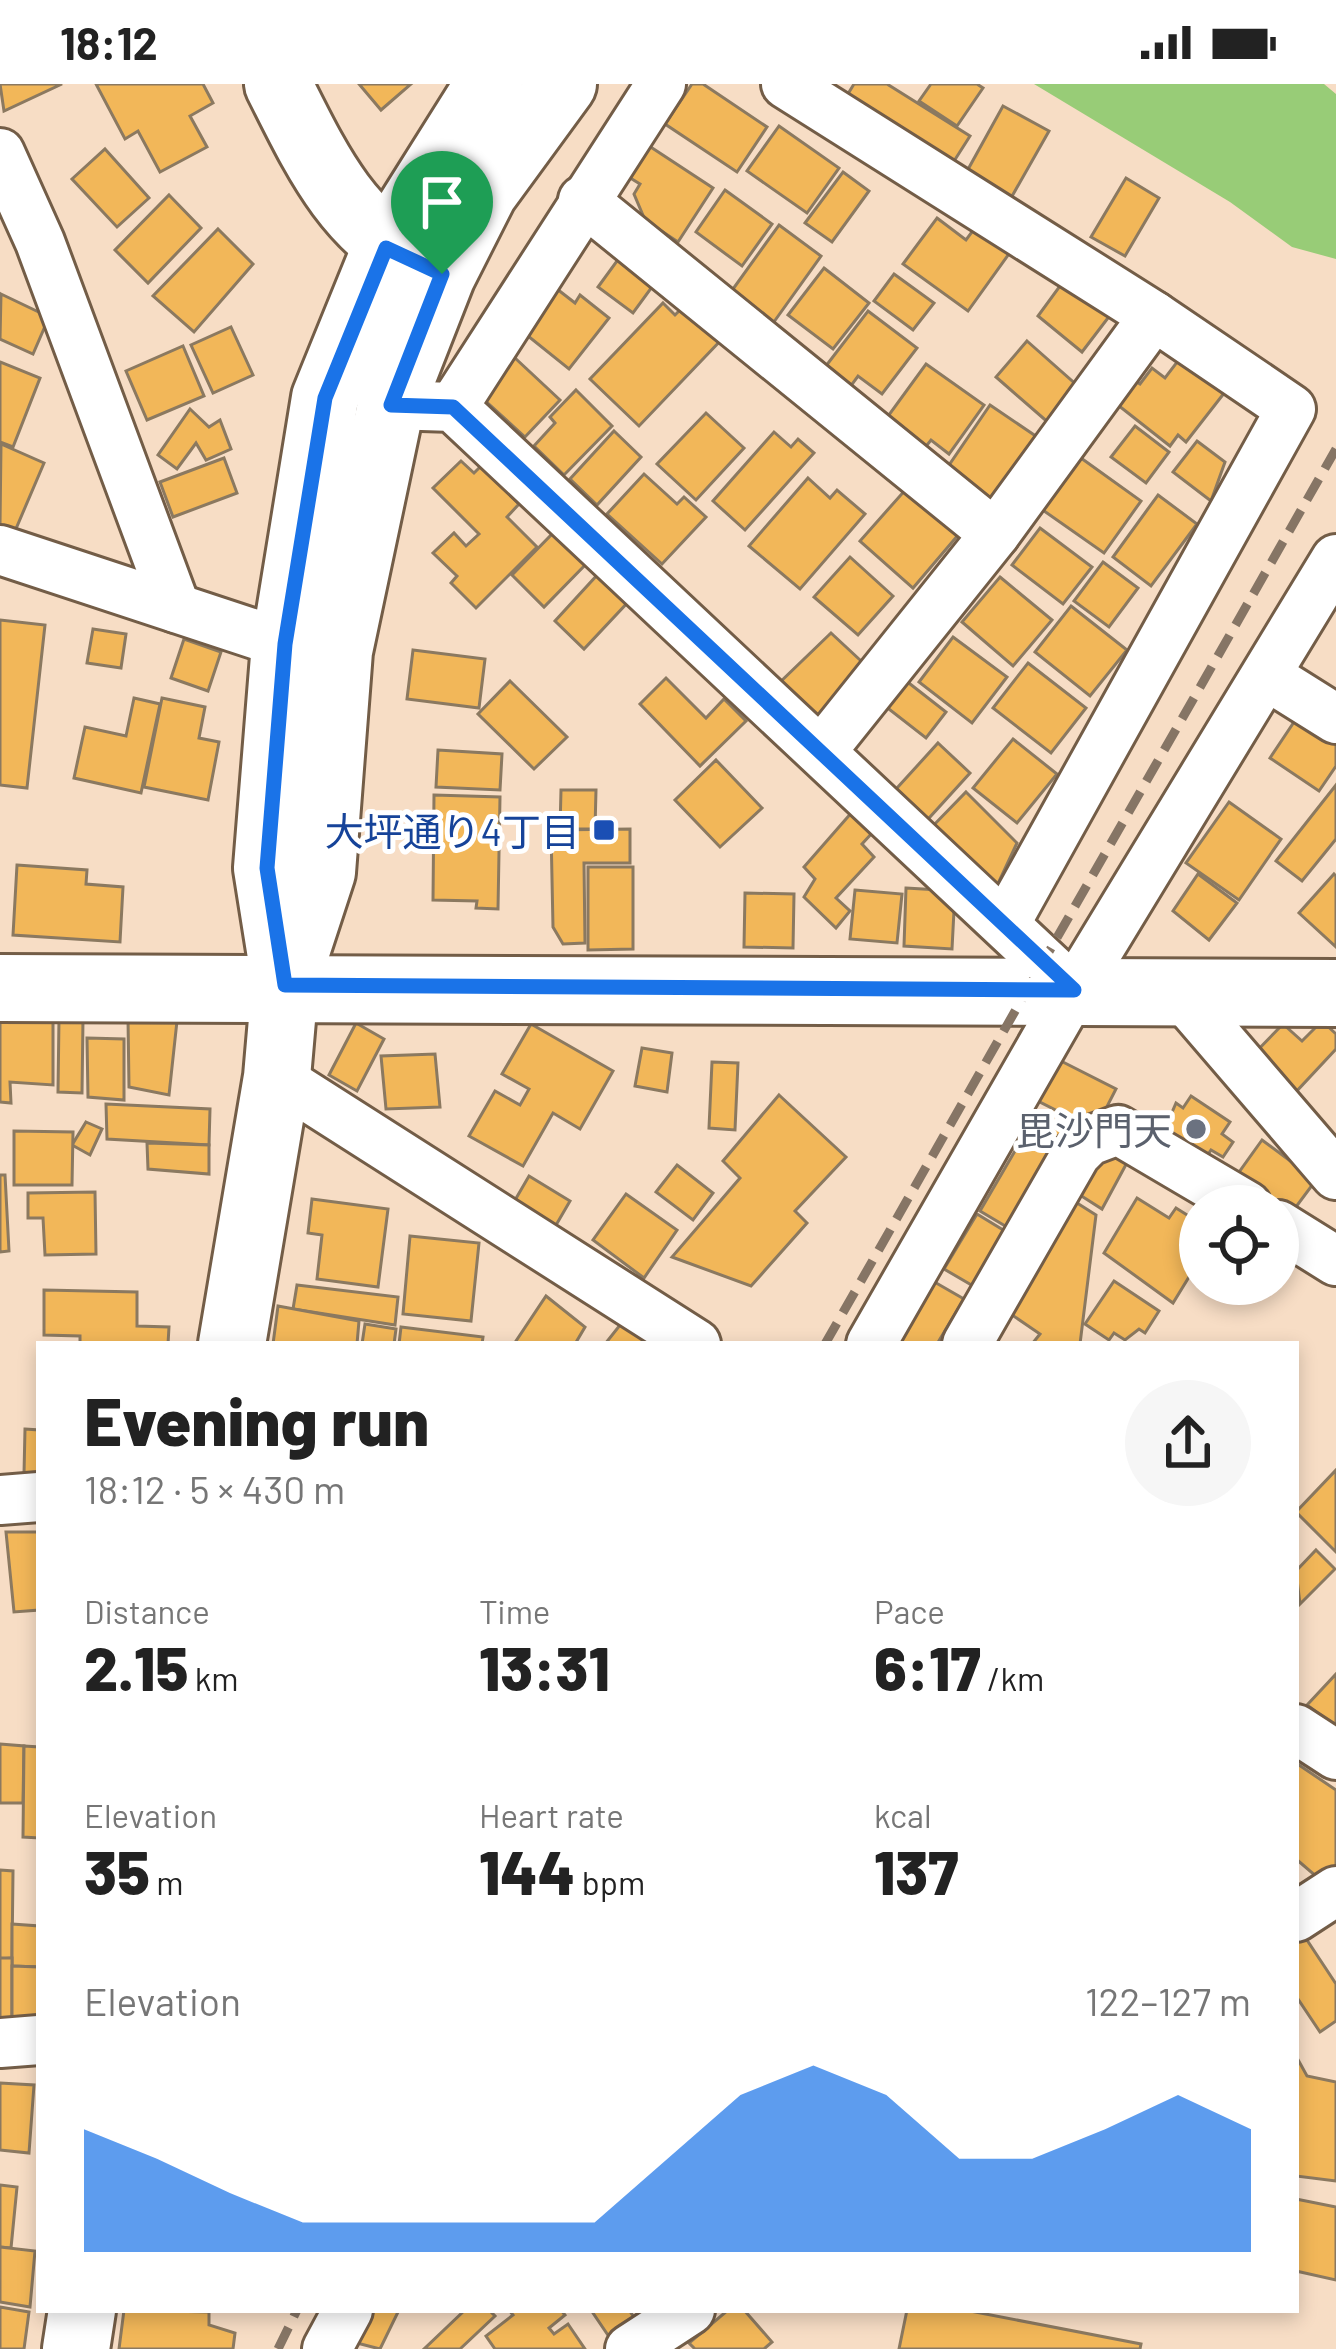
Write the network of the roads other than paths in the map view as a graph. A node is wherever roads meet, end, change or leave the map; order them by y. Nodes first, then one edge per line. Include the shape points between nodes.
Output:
1 (278, 84) edge
2 (489, 84) edge
3 (563, 84) edge
4 (661, 84) edge
5 (786, 84) edge
6 (0, 153) edge
7 (583, 200) junction
8 (414, 261) junction
9 (1154, 316) junction
10 (422, 406) junction
11 (994, 534) junction
12 (0, 550) edge
13 (1336, 559) edge
14 (176, 608) junction
15 (312, 648) junction
16 (1268, 677) junction
17 (1336, 719) edge
18 (823, 749) junction
19 (1005, 924) junction
20 (285, 985) junction
21 (0, 988) edge
22 (1074, 990) junction
23 (1177, 990) junction
24 (1336, 993) edge
25 (277, 1077) junction
26 (1336, 1175) edge
27 (1211, 1185) edge
28 (1299, 1239) edge
29 (1336, 1262) edge
30 (233, 1341) edge
31 (691, 1341) edge
32 (873, 1341) edge
33 (970, 1341) edge
34 (36, 1497) edge
35 (0, 1500) edge
36 (1299, 1731) edge
37 (1336, 1755) edge
38 (1336, 1891) edge
39 (1299, 1915) edge
40 (36, 2040) edge
41 (0, 2043) edge
42 (82, 2313) edge
43 (346, 2313) edge
44 (685, 2313) edge
45 (76, 2349) edge
46 (328, 2349) edge
47 (630, 2349) edge

1 - 8 street via 329,186
2 - 8 street
3 - 8 street via 484,192
4 - 7 street
5 - 9 street
6 - 14 street
7 - 10 street
7 - 11 street
8 - 10 street
8 - 15 street via 325,398
9 - 11 street
9 - 19 street via 1291,409
10 - 15 street
10 - 18 street
11 - 18 street
12 - 14 street
13 - 16 street
14 - 15 street
15 - 20 street via 267,868
16 - 17 street
16 - 22 street
18 - 19 street
19 - 22 street
20 - 21 street
20 - 22 street
20 - 25 street
22 - 23 street
22 - 32 street
23 - 24 street
23 - 26 street
25 - 30 street
25 - 31 street
27 - 33 street via 1118,1130 1089,1141
28 - 29 street
34 - 35 street
36 - 37 street
38 - 39 street
40 - 41 street
42 - 45 street
43 - 46 street
44 - 47 street

